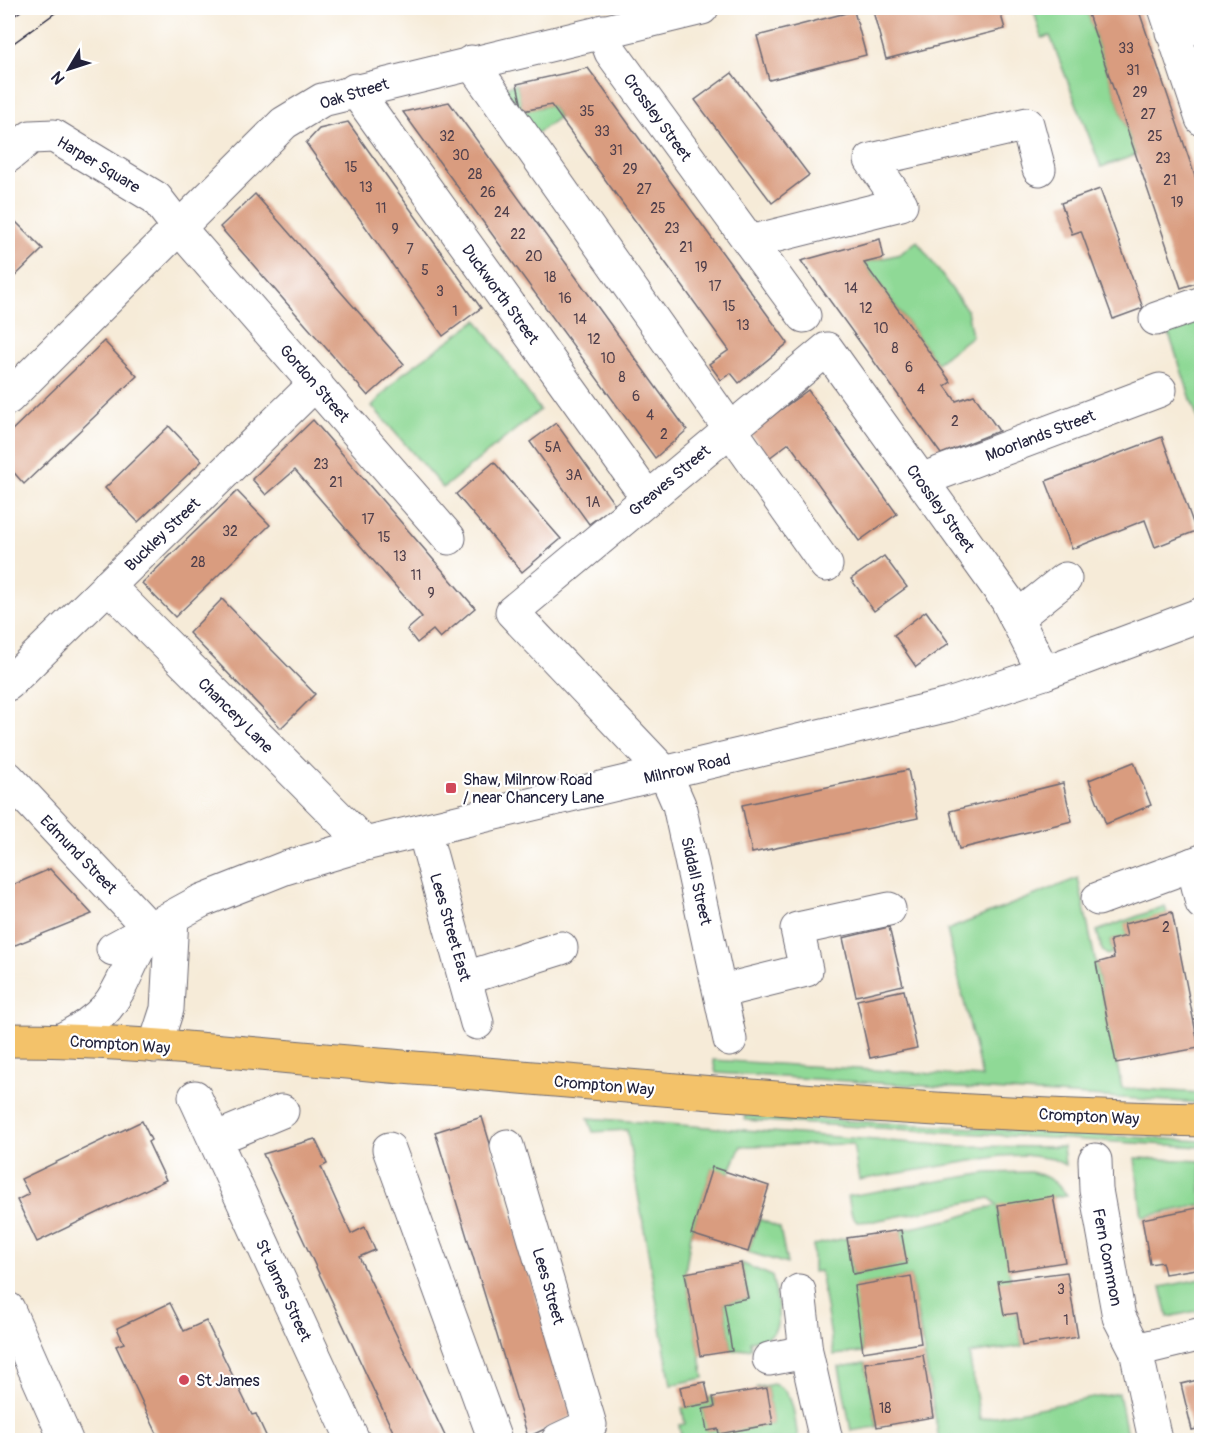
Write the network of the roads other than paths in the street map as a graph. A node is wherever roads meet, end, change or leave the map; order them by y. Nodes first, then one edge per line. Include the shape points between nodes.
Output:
1 (702, 8) edge
2 (664, 12) edge
3 (1180, 22) edge
4 (603, 31) junction
5 (471, 62) junction
6 (355, 90) junction
7 (1202, 119) edge
8 (8, 156) edge
9 (1039, 169) dead end
10 (180, 229) junction
11 (750, 242) junction
12 (1202, 303) edge
13 (804, 316) dead end
14 (1156, 319) dead end
15 (827, 349) joint
16 (316, 383) junction
17 (1160, 390) dead end
18 (8, 398) edge
19 (728, 431) junction
20 (921, 480) junction
21 (647, 497) junction
22 (449, 538) dead end
23 (826, 565) dead end
24 (1065, 579) dead end
25 (108, 586) junction
26 (1202, 614) edge
27 (1016, 618) junction
28 (1044, 673) junction
29 (8, 684) edge
30 (665, 773) junction
31 (9, 784) edge
32 (424, 831) junction
33 (364, 844) junction
34 (1197, 863) edge
35 (1098, 899) dead end
36 (1202, 903) edge
37 (889, 909) dead end
38 (161, 924) junction
39 (561, 948) dead end
40 (113, 949) dead end
41 (466, 978) junction
42 (722, 991) junction
43 (477, 1023) dead end
44 (8, 1040) edge
45 (61, 1040) junction
46 (730, 1040) dead end
47 (155, 1046) junction
48 (195, 1097) dead end
49 (282, 1111) dead end
50 (1202, 1120) edge
51 (215, 1139) junction
52 (507, 1146) dead end
53 (389, 1149) dead end
54 (1095, 1160) dead end
55 (799, 1291) dead end
56 (8, 1313) edge
57 (1202, 1335) edge
58 (1136, 1350) junction
59 (806, 1352) junction
60 (769, 1359) dead end
61 (66, 1440) edge
62 (353, 1440) edge
63 (495, 1440) edge
64 (558, 1440) edge
65 (826, 1440) edge
66 (1155, 1440) edge

1 - 2 street, Oak Street
2 - 4 street, Oak Street
3 - 7 street
4 - 5 street, Oak Street
4 - 11 street, Crossley Street via 611,52
5 - 6 street, Oak Street
5 - 19 street
6 - 10 street, Oak Street via 322,100 284,123
6 - 21 street, Duckworth Street
8 - 10 street, Harper Square via 31,137 54,136 156,198
9 - 11 street via 1027,124 872,160 901,204
10 - 16 street, Gordon Street
10 - 18 street, Oak Street
11 - 13 street, Crossley Street
12 - 14 street
15 - 19 street, Greaves Street
15 - 20 street, Crossley Street
16 - 22 street, Gordon Street
16 - 25 street, Buckley Street
17 - 20 street, Moorlands Street
19 - 21 street, Greaves Street
19 - 23 street
20 - 27 street, Crossley Street
21 - 30 street, Greaves Street via 512,612
24 - 27 street
25 - 29 street, Buckley Street
25 - 33 street, Chancery Lane
26 - 28 street, Milnrow Road
27 - 28 street, Crossley Street
28 - 30 street, Milnrow Road via 948,705
30 - 32 street, Milnrow Road
30 - 42 street, Siddall Street via 679,805
31 - 38 street, Edmund Street
32 - 33 street, Milnrow Road
32 - 41 street, Lees Street East
33 - 38 street, Milnrow Road via 201,901
34 - 35 street
34 - 36 street
37 - 42 street via 797,929 806,970
38 - 40 street, Milnrow Road
38 - 45 street via 138,949 119,993 104,1013
38 - 47 street via 167,1009
39 - 41 street
41 - 43 street, Lees Street East
42 - 46 street, Siddall Street
44 - 45 main road, Crompton Way
45 - 47 main road, Crompton Way
47 - 50 main road, Crompton Way via 704,1093 1093,1118
48 - 51 street, St James Street
49 - 51 street
51 - 62 street, St James Street
52 - 64 street, Lees Street via 590,1425
53 - 63 street
54 - 58 street, Fern Common via 1096,1190 1119,1317
55 - 59 street
56 - 61 street
57 - 58 street
58 - 66 street, Fern Common
59 - 60 street
59 - 65 street

